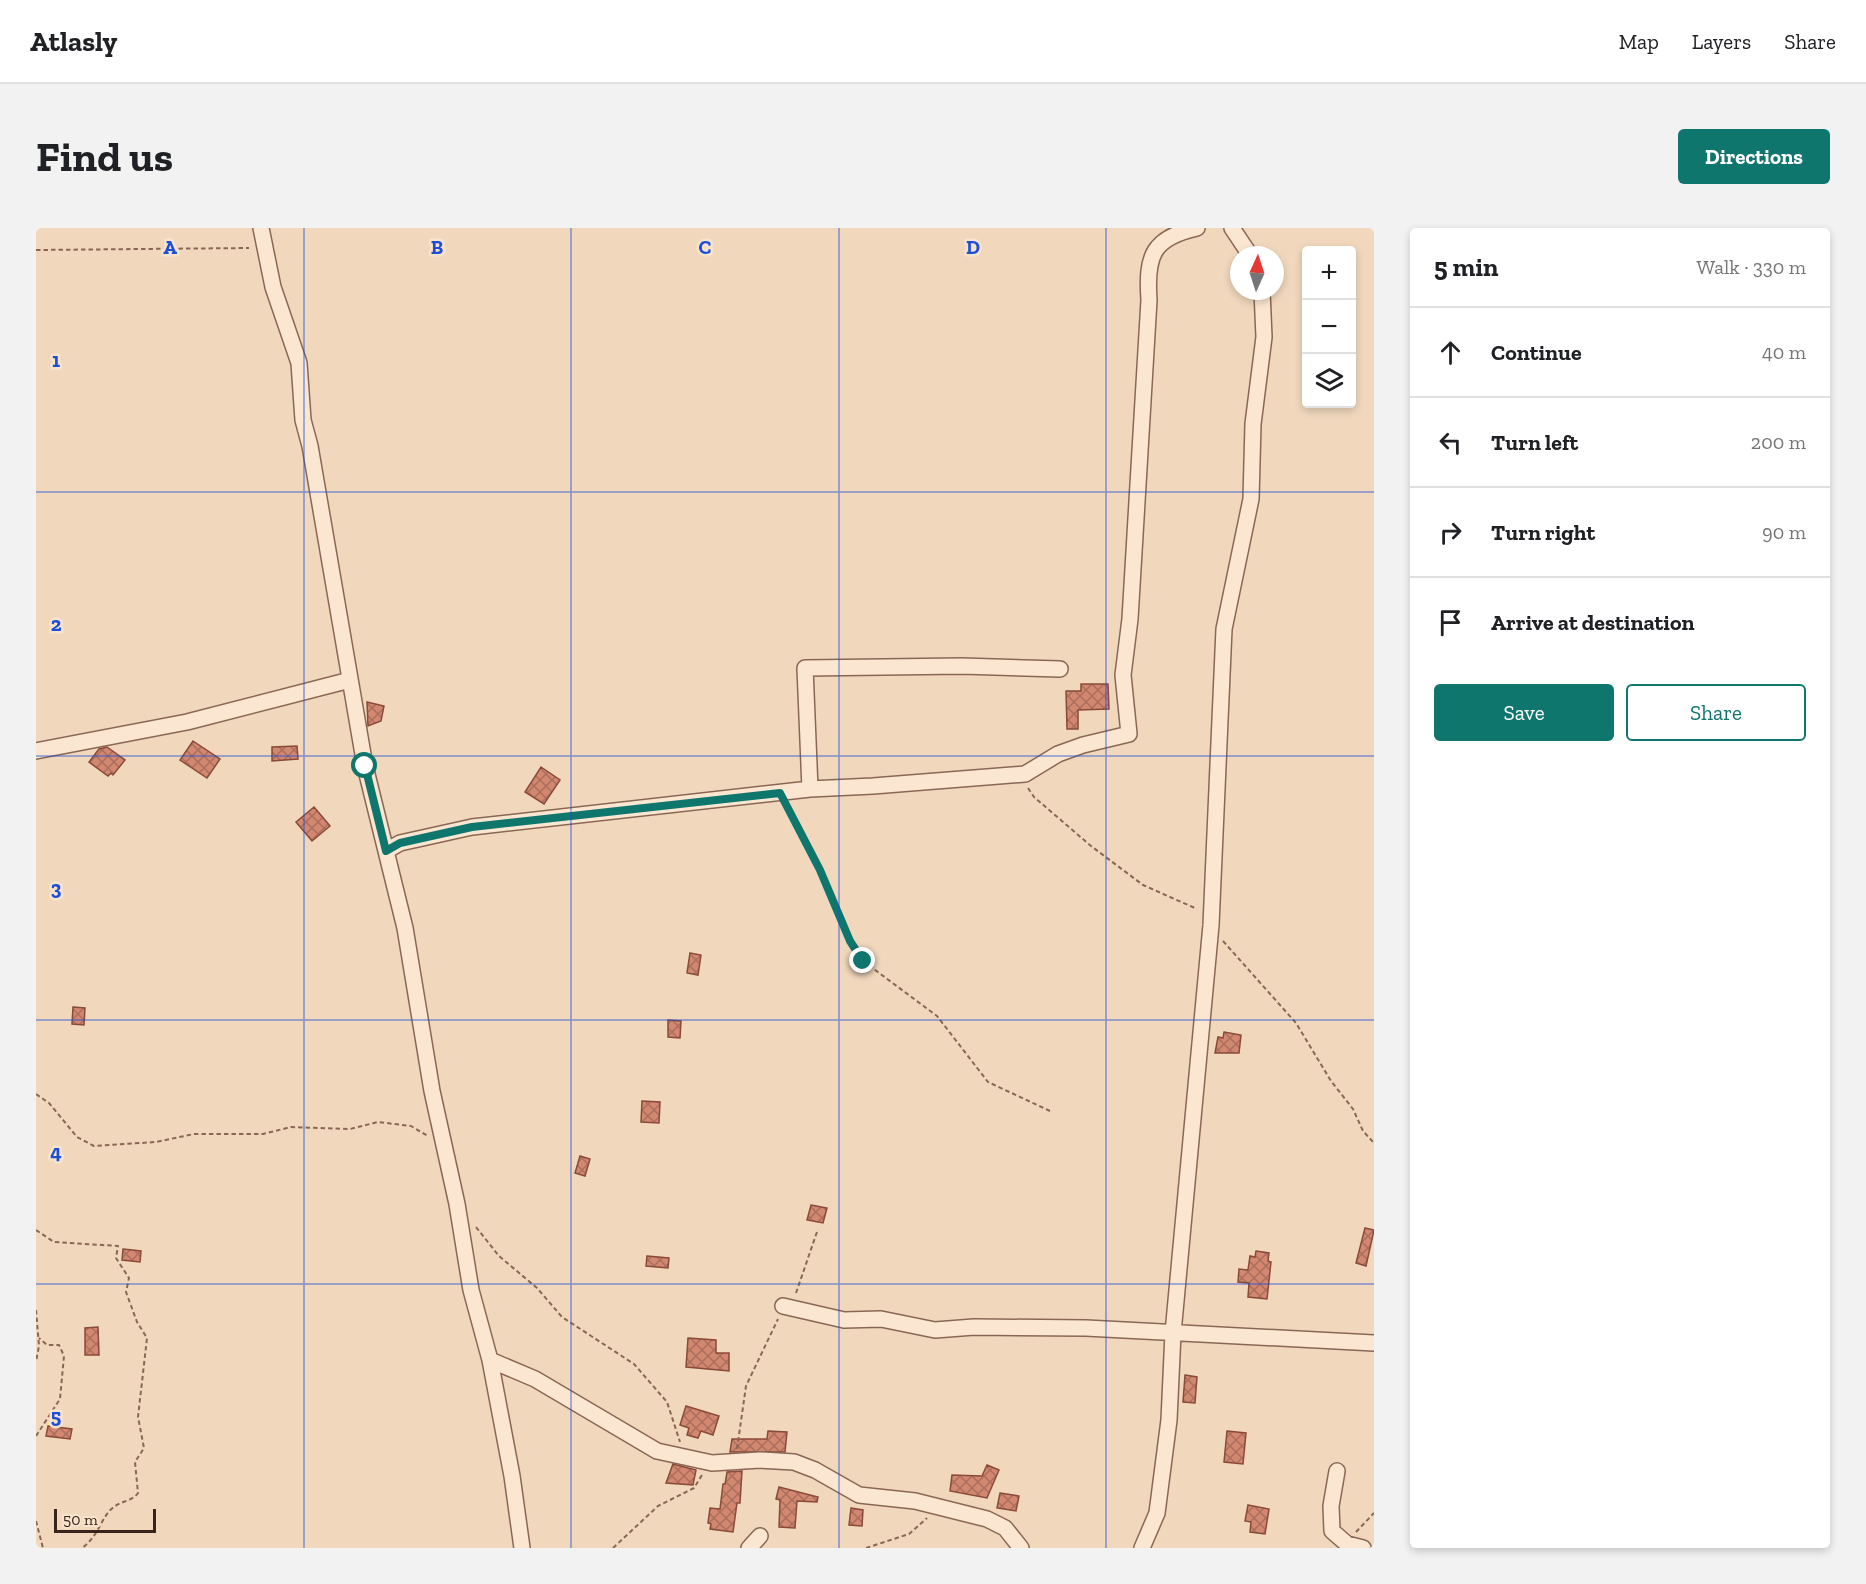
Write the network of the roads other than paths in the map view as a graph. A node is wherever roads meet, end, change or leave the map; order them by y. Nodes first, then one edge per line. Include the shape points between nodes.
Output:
1 (261, 228) edge
2 (1197, 228) edge
3 (1232, 228) edge
4 (1244, 246) edge
5 (1262, 300) edge
6 (1060, 669) dead end
7 (350, 680) junction
8 (36, 751) edge
9 (810, 789) junction
10 (386, 851) junction
11 (783, 1306) road end
12 (1173, 1333) junction
13 (1374, 1343) edge
14 (490, 1360) junction
15 (1336, 1471) dead end
16 (760, 1536) dead end
17 (522, 1548) edge
18 (749, 1548) edge
19 (1021, 1548) edge
20 (1142, 1548) edge
21 (1363, 1548) edge

1 - 7 street via 273,287 299,363 303,420
2 - 9 street via 1163,240 1150,260 1147,276 1149,300 1133,571 1123,675 1129,734 1058,754 1025,774
3 - 4 street
5 - 12 street via 1264,337 1253,424 1251,499 1224,629 1210,925
6 - 9 street via 805,668
7 - 8 street via 187,722
7 - 10 street via 365,766
9 - 10 street via 472,827 400,843
10 - 14 street via 405,928 471,1290
11 - 12 street via 844,1320 881,1319 935,1330 998,1327
12 - 13 street
12 - 20 street via 1169,1420 1157,1513
14 - 17 street
14 - 19 street via 535,1379 657,1450 712,1463 794,1462 859,1495 940,1506 987,1519 1005,1528
15 - 21 street via 1332,1531 1347,1544
16 - 18 street

